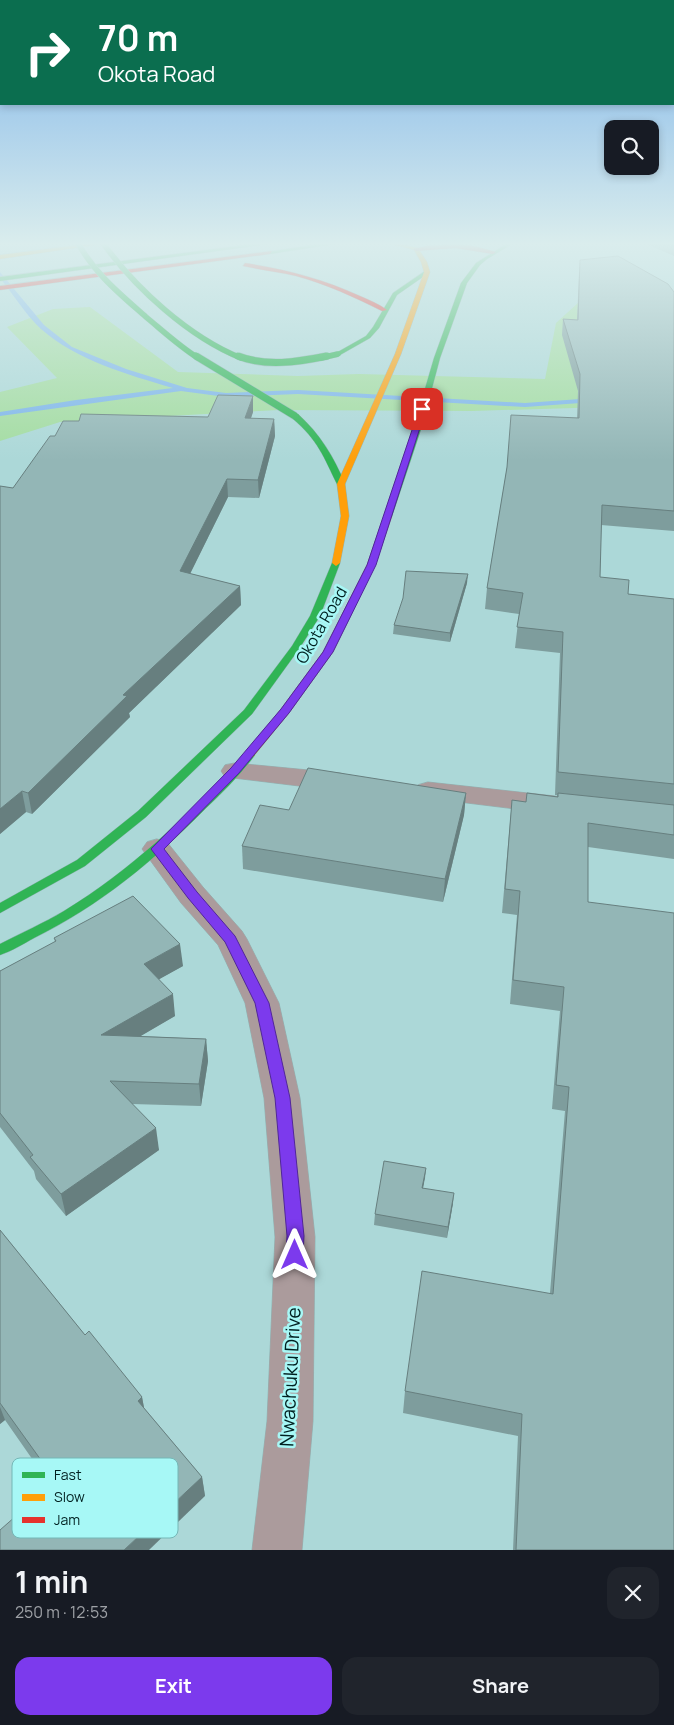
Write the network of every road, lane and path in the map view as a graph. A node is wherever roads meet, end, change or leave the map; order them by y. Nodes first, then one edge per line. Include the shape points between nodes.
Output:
1 (145, 315) edge
2 (174, 315) edge
3 (381, 315) edge
4 (412, 315) edge
5 (452, 315) edge
6 (341, 484) junction
7 (235, 771) junction
8 (362, 784) edge
9 (401, 788) edge
10 (586, 808) edge
11 (157, 849) junction
12 (0, 909) edge
13 (0, 950) edge
14 (277, 1550) edge

1 - 6 main road, Okota Road, bridge via 182,348 309,426 332,459
2 - 3 main road, bridge via 222,351 269,362 305,362 354,348 376,327
4 - 6 main road
5 - 7 main road, Okota Road via 418,426 367,565 328,652
6 - 12 main road, Okota Road via 345,516 340,563 296,647 248,712 142,814 81,863
7 - 8 street
7 - 11 main road, Okota Road
9 - 10 street
11 - 13 main road, Okota Road via 77,909
11 - 14 street, Nwachuku Drive via 231,939 262,1003 282,1098 295,1236 290,1420

